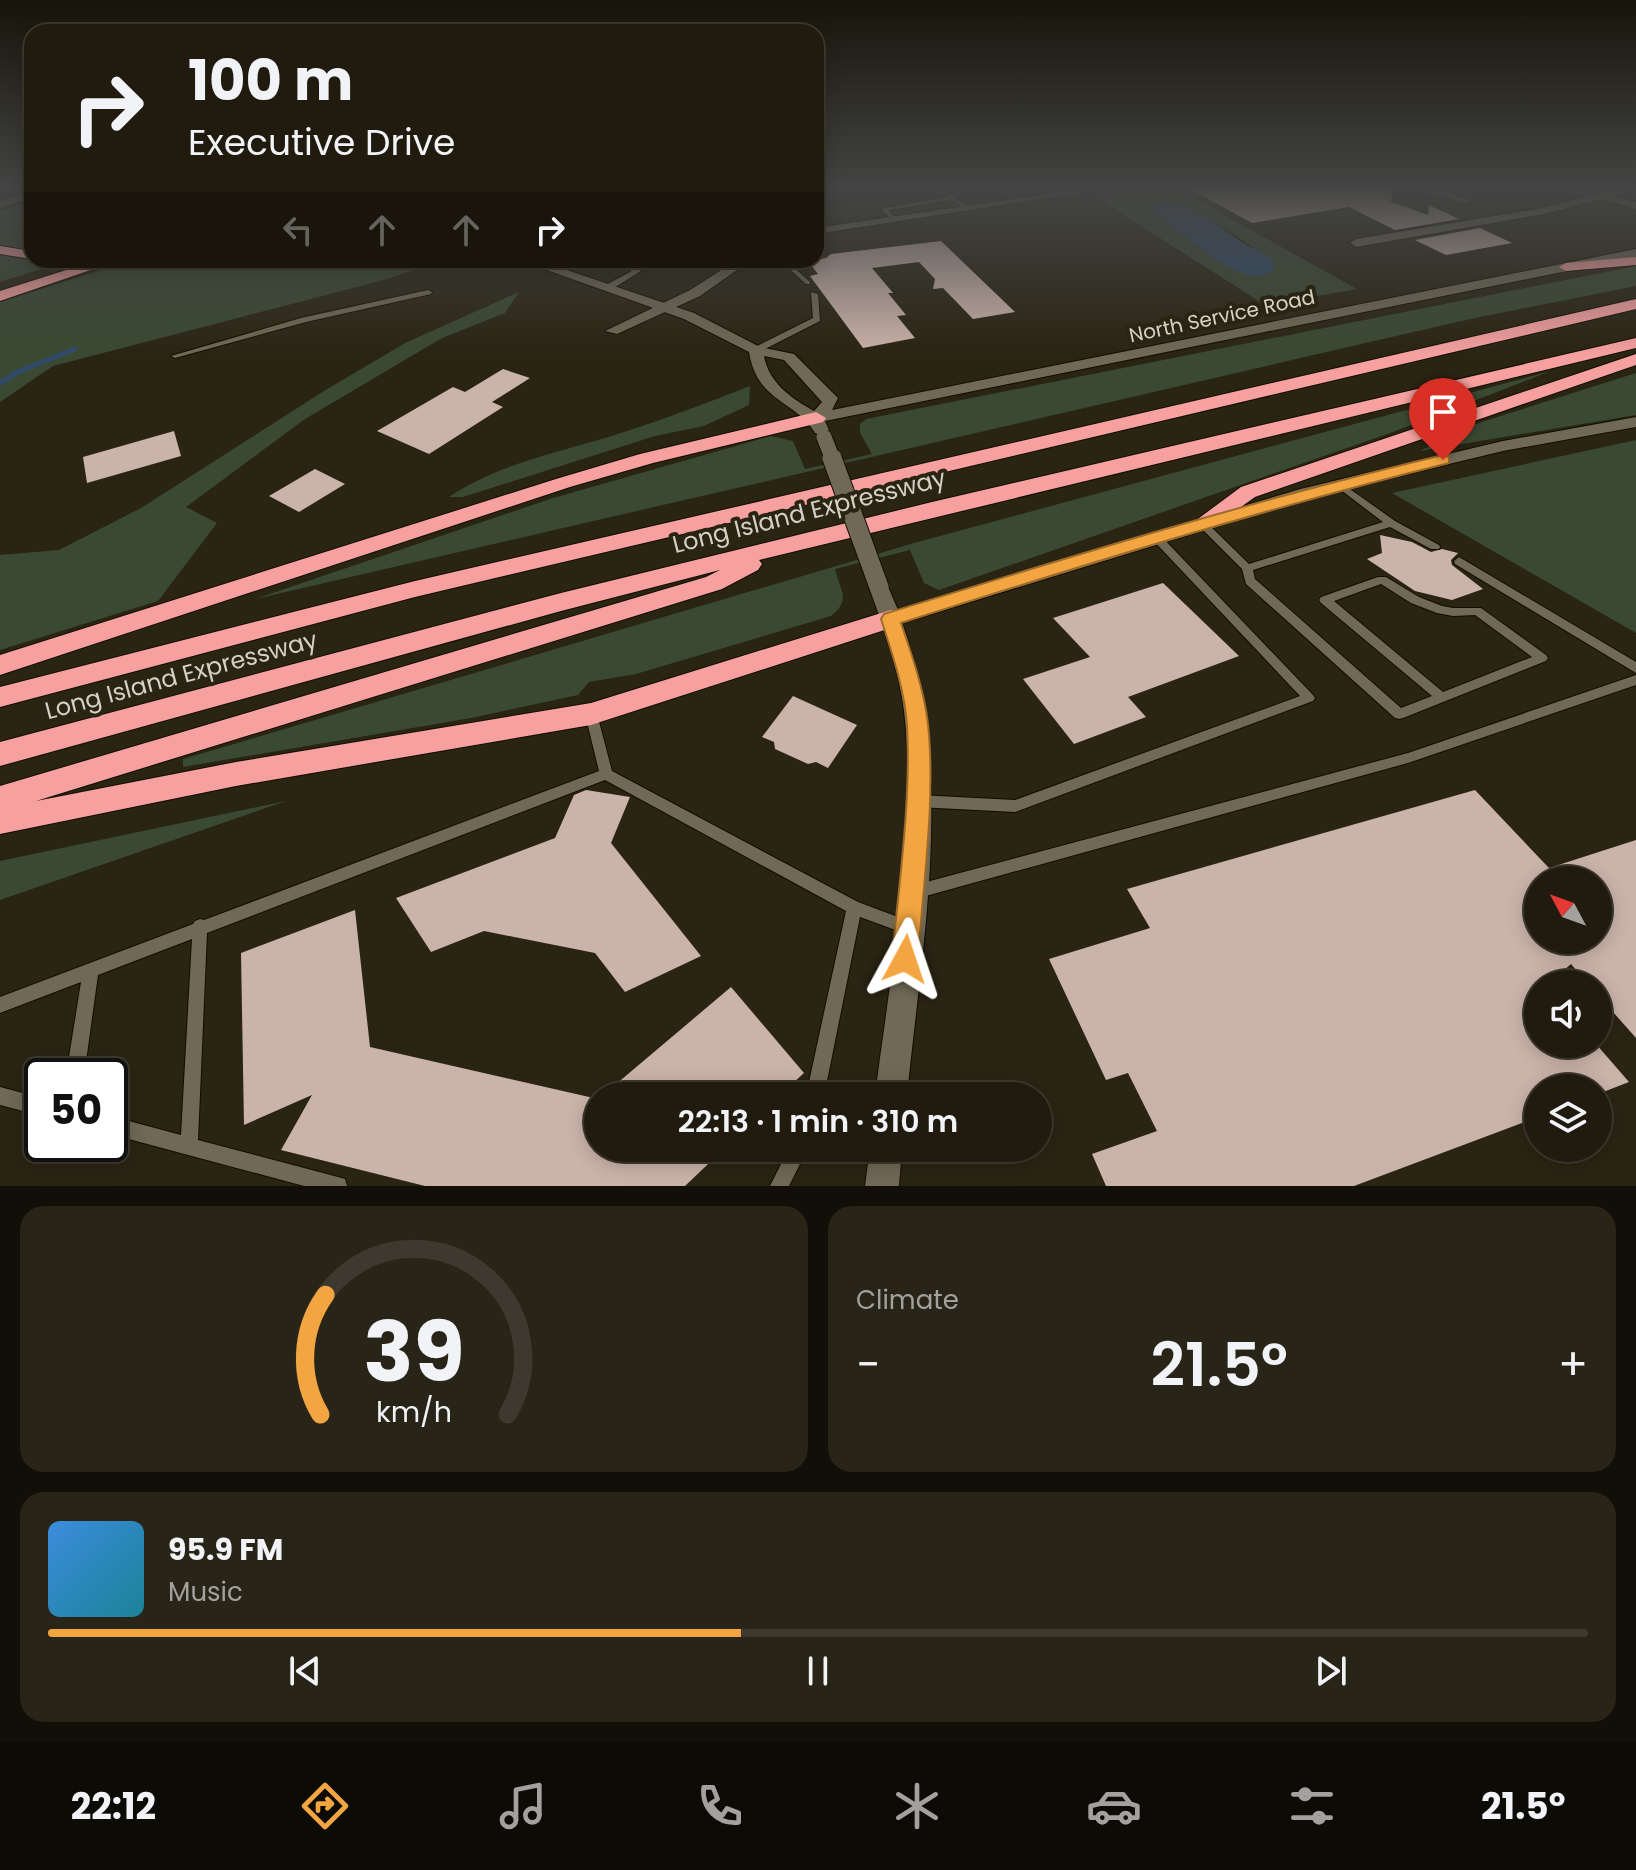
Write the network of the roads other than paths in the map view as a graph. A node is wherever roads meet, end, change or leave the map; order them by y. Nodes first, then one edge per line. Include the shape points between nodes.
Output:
1 (0, 250) edge
2 (1636, 253) edge
3 (24, 254) edge
4 (1636, 261) edge
5 (1566, 267) junction
6 (58, 268) edge
7 (88, 268) edge
8 (550, 268) edge
9 (630, 268) edge
10 (732, 268) edge
11 (791, 268) edge
12 (808, 283) dead end
13 (0, 286) edge
14 (609, 287) junction
15 (428, 292) dead end
16 (814, 294) dead end
17 (0, 296) edge
18 (1636, 304) edge
19 (667, 308) junction
20 (612, 331) dead end
21 (1636, 343) edge
22 (756, 350) junction
23 (175, 356) dead end
24 (1636, 359) edge
25 (1636, 422) edge
26 (820, 427) junction
27 (1340, 485) junction
28 (1391, 523) junction
29 (1202, 524) junction
30 (1155, 536) junction
31 (784, 547) junction
32 (1435, 547) dead end
33 (1459, 561) dead end
34 (1247, 568) junction
35 (891, 619) junction
36 (0, 665) edge
37 (1636, 668) edge
38 (1636, 680) edge
39 (0, 697) edge
40 (1441, 697) junction
41 (591, 714) junction
42 (0, 754) edge
43 (606, 774) junction
44 (0, 799) edge
45 (917, 801) junction
46 (0, 821) edge
47 (911, 893) junction
48 (854, 908) junction
49 (200, 926) junction
50 (909, 928) junction
51 (91, 969) junction
52 (0, 1005) edge
53 (78, 1058) edge
54 (818, 1082) edge
55 (892, 1082) edge
56 (0, 1096) edge
57 (24, 1102) edge
58 (128, 1130) edge
59 (189, 1146) junction
60 (792, 1162) edge
61 (885, 1162) edge
62 (338, 1186) edge
63 (779, 1186) edge
64 (882, 1186) edge

1 - 3 highway
2 - 5 main road, North Service Road
4 - 5 highway
5 - 26 main road, North Service Road
6 - 13 highway
7 - 17 highway
8 - 14 main road
9 - 14 lane via 638,271
10 - 19 main road
11 - 12 lane
14 - 19 main road
15 - 23 lane
16 - 22 lane via 817,319
18 - 39 highway, Long Island Expressway via 430,585
19 - 20 main road
19 - 22 main road
21 - 31 highway, Long Island Expressway
22 - 26 main road via 757,368 788,404
22 - 26 main road via 789,357 830,398
24 - 29 highway via 1248,492
25 - 27 main road
26 - 35 main road, bridge
26 - 36 highway via 647,458
27 - 28 lane
27 - 29 main road
28 - 32 lane
28 - 34 lane
29 - 30 main road
29 - 34 lane
30 - 35 main road
30 - 45 lane via 1309,698 1015,806
31 - 42 highway, Long Island Expressway via 533,609
31 - 44 highway via 714,583
33 - 37 lane
34 - 40 lane via 1250,581 1399,714
35 - 41 highway
35 - 45 main road via 917,724
38 - 47 lane via 1408,758
40 - 40 lane via 1325,600 1382,580 1398,592 1461,616 1477,611 1542,658
41 - 43 lane
41 - 46 highway via 236,774
43 - 48 lane
43 - 49 lane
45 - 47 main road
47 - 50 main road
48 - 50 lane
48 - 54 lane
49 - 51 lane
49 - 59 lane
50 - 55 main road
51 - 52 lane
51 - 53 lane
56 - 57 lane
58 - 59 lane
59 - 62 lane
60 - 63 lane
61 - 64 main road

